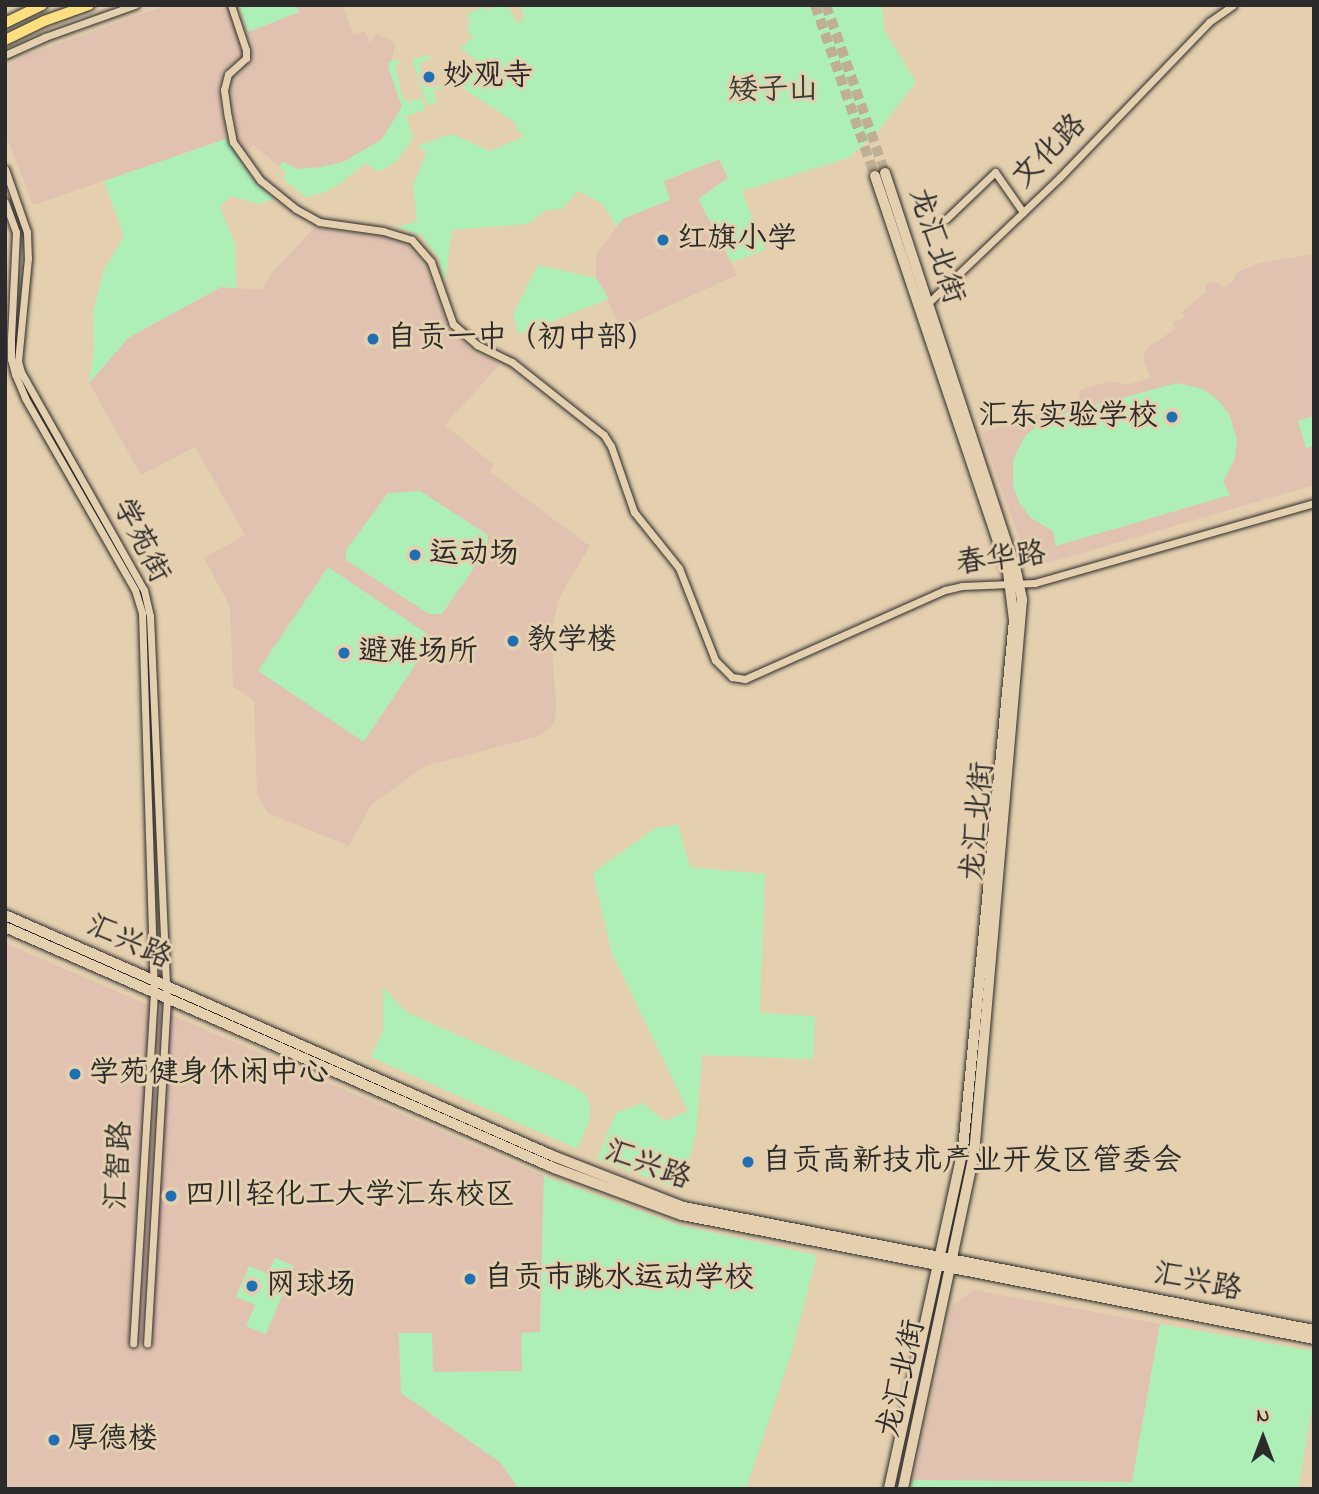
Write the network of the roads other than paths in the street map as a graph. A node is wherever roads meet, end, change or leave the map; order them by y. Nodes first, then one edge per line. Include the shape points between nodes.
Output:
1 (42, 5) edge
2 (89, 5) edge
3 (135, 5) edge
4 (230, 5) edge
5 (1233, 5) edge
6 (5, 23) edge
7 (5, 40) edge
8 (5, 55) edge
9 (5, 169) edge
10 (885, 173) tunnel mouth
11 (874, 176) tunnel mouth
12 (5, 202) edge
13 (1023, 212) junction
14 (946, 219) dead end
15 (924, 306) junction
16 (1314, 503) edge
17 (1015, 586) junction
18 (5, 915) edge
19 (5, 927) edge
20 (154, 981) junction
21 (166, 986) junction
22 (153, 992) junction
23 (167, 998) junction
24 (939, 1263) junction
25 (953, 1266) junction
26 (1314, 1330) edge
27 (1314, 1339) edge
28 (133, 1343) dead end
29 (147, 1343) dead end
30 (889, 1489) edge
31 (903, 1489) edge

1 - 6 main road
2 - 7 main road
3 - 8 street
4 - 17 street, 春华路 via 246,58 228,74 228,117 233,142 260,180 318,222 412,240 431,262 453,324 477,345 512,362 604,435 634,512 679,568 715,660 732,677 745,678 945,590
5 - 13 street, 文化路 via 1209,22
9 - 21 street, 学苑街 via 27,232 21,372 144,590 150,616
10 - 15 main road, 龙汇北街
11 - 15 main road, 龙汇北街
12 - 20 street, 学苑街 via 16,232 11,339 15,374 135,590 142,613
13 - 14 street via 995,172
13 - 15 street, 文化路
15 - 17 main road, 龙汇北街
16 - 17 street, 春华路
17 - 24 main road, 龙汇北街 via 965,1129
17 - 25 main road, 龙汇北街 via 1021,632 974,1154
18 - 20 main road, 汇兴路
19 - 22 main road
20 - 21 main road, 汇兴路
20 - 22 street, 学苑街
21 - 23 street, 学苑街
21 - 24 main road, 汇兴路 via 553,1156 684,1207
22 - 23 main road
22 - 28 street, 汇智路
23 - 24 main road via 554,1168 682,1215
23 - 29 street, 汇智路
24 - 25 main road
24 - 30 main road, 龙汇北街
25 - 26 main road, 汇兴路
25 - 27 main road
25 - 31 main road, 龙汇北街

